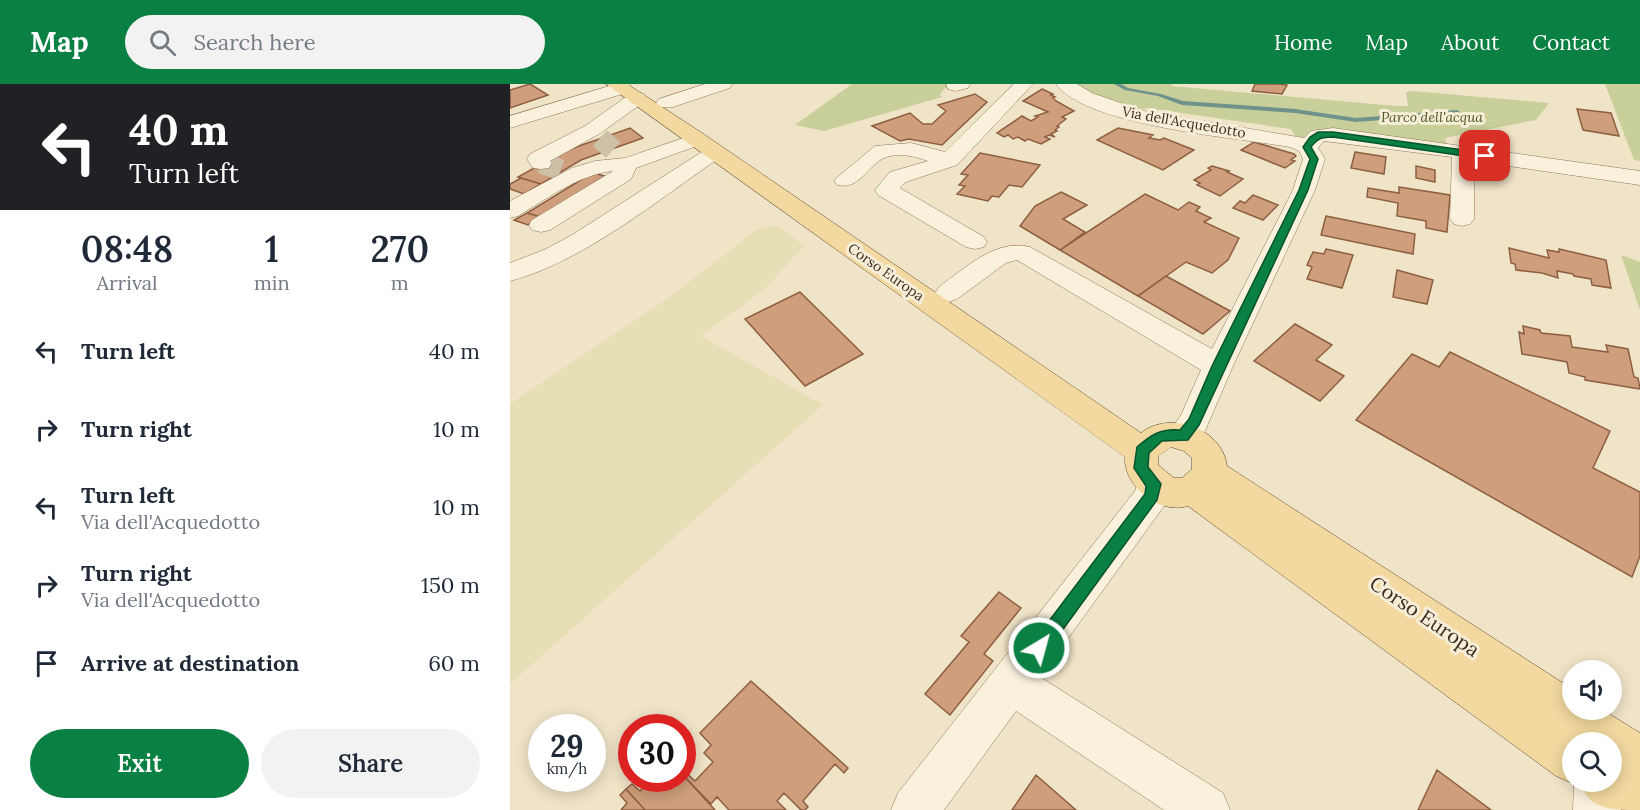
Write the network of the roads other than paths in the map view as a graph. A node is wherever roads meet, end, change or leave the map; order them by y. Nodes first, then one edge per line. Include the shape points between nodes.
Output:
1 (723, 84) edge
2 (1024, 84) edge
3 (1065, 84) edge
4 (628, 89) edge
5 (666, 103) junction
6 (510, 122) edge
7 (608, 145) junction
8 (707, 146) junction
9 (1307, 147) junction
10 (1462, 153) junction
11 (949, 160) junction
12 (541, 164) tunnel mouth
13 (1640, 178) edge
14 (845, 180) dead end
15 (510, 211) edge
16 (1462, 219) dead end
17 (541, 225) dead end
18 (975, 242) dead end
19 (516, 263) edge
20 (948, 293) junction
21 (1218, 366) junction
22 (1173, 462) junction
23 (1012, 684) junction
24 (1570, 732) edge
25 (1622, 781) edge
26 (1597, 792) edge
27 (1640, 808) edge
28 (915, 810) edge
29 (1206, 810) edge
30 (1597, 810) edge

1 - 5 street
2 - 11 street
3 - 9 street, Via dell'Acquedotto via 1101,106 1274,137
4 - 5 main road, Corso Europa
4 - 6 street
4 - 7 street
4 - 8 main road, Corso Europa
5 - 20 main road, Corso Europa
7 - 8 street via 655,154
7 - 12 street via 538,159
7 - 15 street via 608,163 572,171
7 - 17 street via 623,174
8 - 19 street via 582,239 557,253
8 - 22 main road, Corso Europa
9 - 10 street via 1318,135 1333,135
9 - 21 street via 1314,159 1304,190
10 - 13 street
10 - 16 street
11 - 14 street via 911,149 882,150
11 - 18 street via 898,177 886,190
20 - 21 street via 998,257 1022,252
20 - 22 main road, Corso Europa
21 - 22 street
22 - 23 street
22 - 24 main road, Corso Europa
23 - 28 street
23 - 29 street
25 - 27 main road, Corso Europa
26 - 30 street

